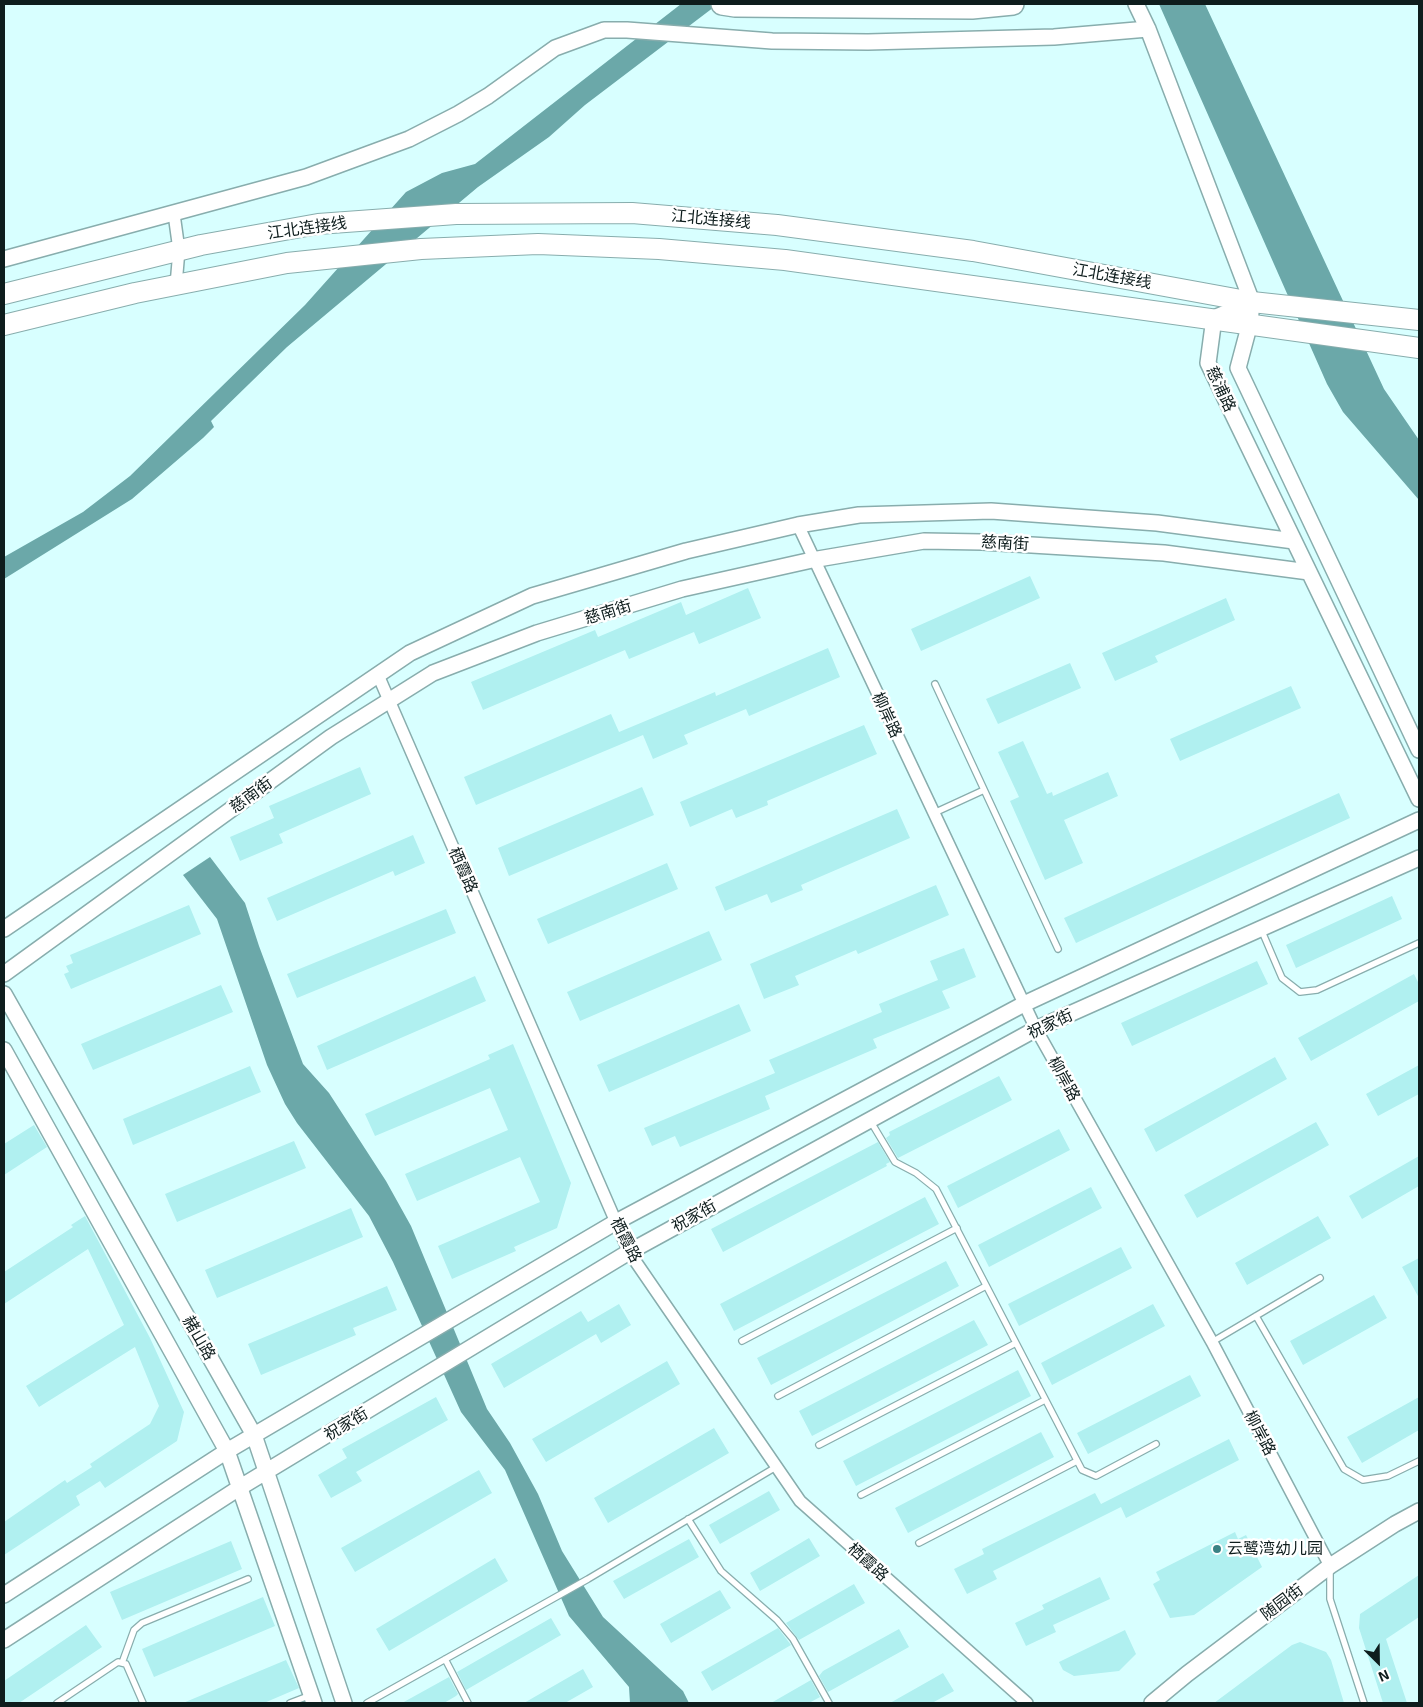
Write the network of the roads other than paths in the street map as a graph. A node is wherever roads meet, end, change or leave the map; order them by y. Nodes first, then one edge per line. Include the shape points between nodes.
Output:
1 (722, 4) edge
2 (1013, 4) edge
3 (1136, 4) edge
4 (1148, 29) junction
5 (174, 214) junction
6 (179, 250) junction
7 (4, 258) edge
8 (176, 285) junction
9 (4, 294) edge
10 (1252, 302) junction
11 (1214, 318) junction
12 (1419, 320) edge
13 (1250, 323) junction
14 (4, 325) edge
15 (1419, 348) edge
16 (798, 525) junction
17 (1294, 541) junction
18 (812, 560) junction
19 (1309, 572) junction
20 (378, 675) junction
21 (935, 684) dead end
22 (389, 701) junction
23 (1419, 750) edge
24 (984, 790) junction
25 (1419, 799) edge
26 (933, 813) junction
27 (1419, 820) edge
28 (1419, 858) edge
29 (1260, 928) junction
30 (4, 929) edge
31 (1419, 942) edge
32 (1058, 950) dead end
33 (4, 974) edge
34 (4, 994) edge
35 (1024, 1004) junction
36 (1036, 1029) junction
37 (4, 1050) edge
38 (870, 1120) junction
39 (616, 1222) junction
40 (956, 1228) junction
41 (629, 1252) junction
42 (1320, 1278) dead end
43 (986, 1286) junction
44 (1256, 1316) junction
45 (742, 1341) dead end
46 (1212, 1342) junction
47 (1016, 1343) junction
48 (778, 1396) dead end
49 (1046, 1400) junction
50 (254, 1436) junction
51 (1156, 1444) dead end
52 (818, 1445) dead end
53 (227, 1452) junction
54 (1077, 1461) junction
55 (1419, 1461) edge
56 (776, 1467) junction
57 (267, 1473) junction
58 (239, 1488) junction
59 (861, 1495) dead end
60 (1419, 1511) edge
61 (688, 1519) junction
62 (919, 1543) dead end
63 (1330, 1566) junction
64 (248, 1579) dead end
65 (4, 1596) edge
66 (4, 1640) edge
67 (444, 1659) junction
68 (122, 1663) junction
69 (312, 1699) edge
70 (57, 1703) edge
71 (143, 1703) edge
72 (290, 1703) edge
73 (344, 1703) edge
74 (367, 1703) edge
75 (468, 1703) edge
76 (829, 1703) edge
77 (1027, 1703) edge
78 (1152, 1703) edge
79 (1364, 1703) edge

1 - 2 highway via 972,8
3 - 4 street
4 - 5 street via 1045,37 868,42 772,42 604,30 556,48 480,100 409,139 306,177
4 - 10 street
5 - 6 street
5 - 7 street
6 - 8 street
6 - 9 highway, 江北连接线
6 - 10 highway, 江北连接线 via 318,224 456,214 632,213 777,225 973,251
8 - 11 highway, 江北连接线 via 287,263 421,249 538,244 659,249 785,260
8 - 14 highway, 江北连接线
10 - 11 street
10 - 12 highway, 江北连接线
10 - 13 street, 慈浦路
11 - 13 highway, 江北连接线
11 - 17 street, 慈浦路 via 1208,363
13 - 15 highway, 江北连接线
13 - 23 street, 慈浦路 via 1238,368
16 - 17 street, 慈南街 via 859,515 991,511 1157,523
16 - 18 street, 柳岸路
16 - 20 street, 慈南街 via 686,551 532,596 410,653
17 - 19 street, 慈浦路
18 - 19 street, 慈南街 via 924,541 982,542 1164,553
18 - 22 street, 慈南街 via 682,589 537,633 433,673
18 - 26 street, 柳岸路
19 - 25 street, 慈浦路
20 - 22 street, 栖霞路
20 - 30 street, 慈南街
21 - 24 lane
22 - 33 street, 慈南街 via 331,737
22 - 39 street, 栖霞路
24 - 26 lane
24 - 32 lane
26 - 35 street, 柳岸路
27 - 35 street, 祝家街
28 - 29 street, 祝家街
29 - 31 lane via 1282,978 1300,992 1317,990
29 - 36 street, 祝家街
34 - 50 street, 赭山路
35 - 36 street, 柳岸路
35 - 39 street, 祝家街
36 - 38 street, 祝家街
36 - 46 street, 柳岸路
37 - 53 street, 赭山路
38 - 40 lane via 895,1162 936,1188
38 - 41 street, 祝家街
39 - 41 street, 栖霞路
39 - 50 street, 祝家街
40 - 43 lane
40 - 45 lane
41 - 56 street, 栖霞路
41 - 57 street, 祝家街
42 - 44 lane
43 - 47 lane
43 - 48 lane
44 - 46 lane
44 - 55 lane via 1344,1469 1362,1480 1388,1476
46 - 63 street, 柳岸路
47 - 49 lane
47 - 52 lane
49 - 54 lane
49 - 59 lane
50 - 53 street, 祝家街
50 - 57 street, 赭山路
51 - 54 lane via 1096,1476 1082,1470
53 - 58 street, 赭山路
53 - 65 street, 祝家街
54 - 62 lane
56 - 61 lane
56 - 77 street, 栖霞路 via 800,1501
57 - 58 street, 祝家街
57 - 73 street, 赭山路
58 - 66 street, 祝家街
58 - 69 street, 赭山路
60 - 63 street, 随园街
61 - 67 lane
61 - 76 lane via 720,1571 777,1620 793,1639
63 - 78 street, 随园街
63 - 79 lane via 1330,1600
64 - 68 lane via 142,1623 134,1630
67 - 74 lane
67 - 75 lane
68 - 70 lane via 118,1662
68 - 71 lane via 126,1664
69 - 72 lane

